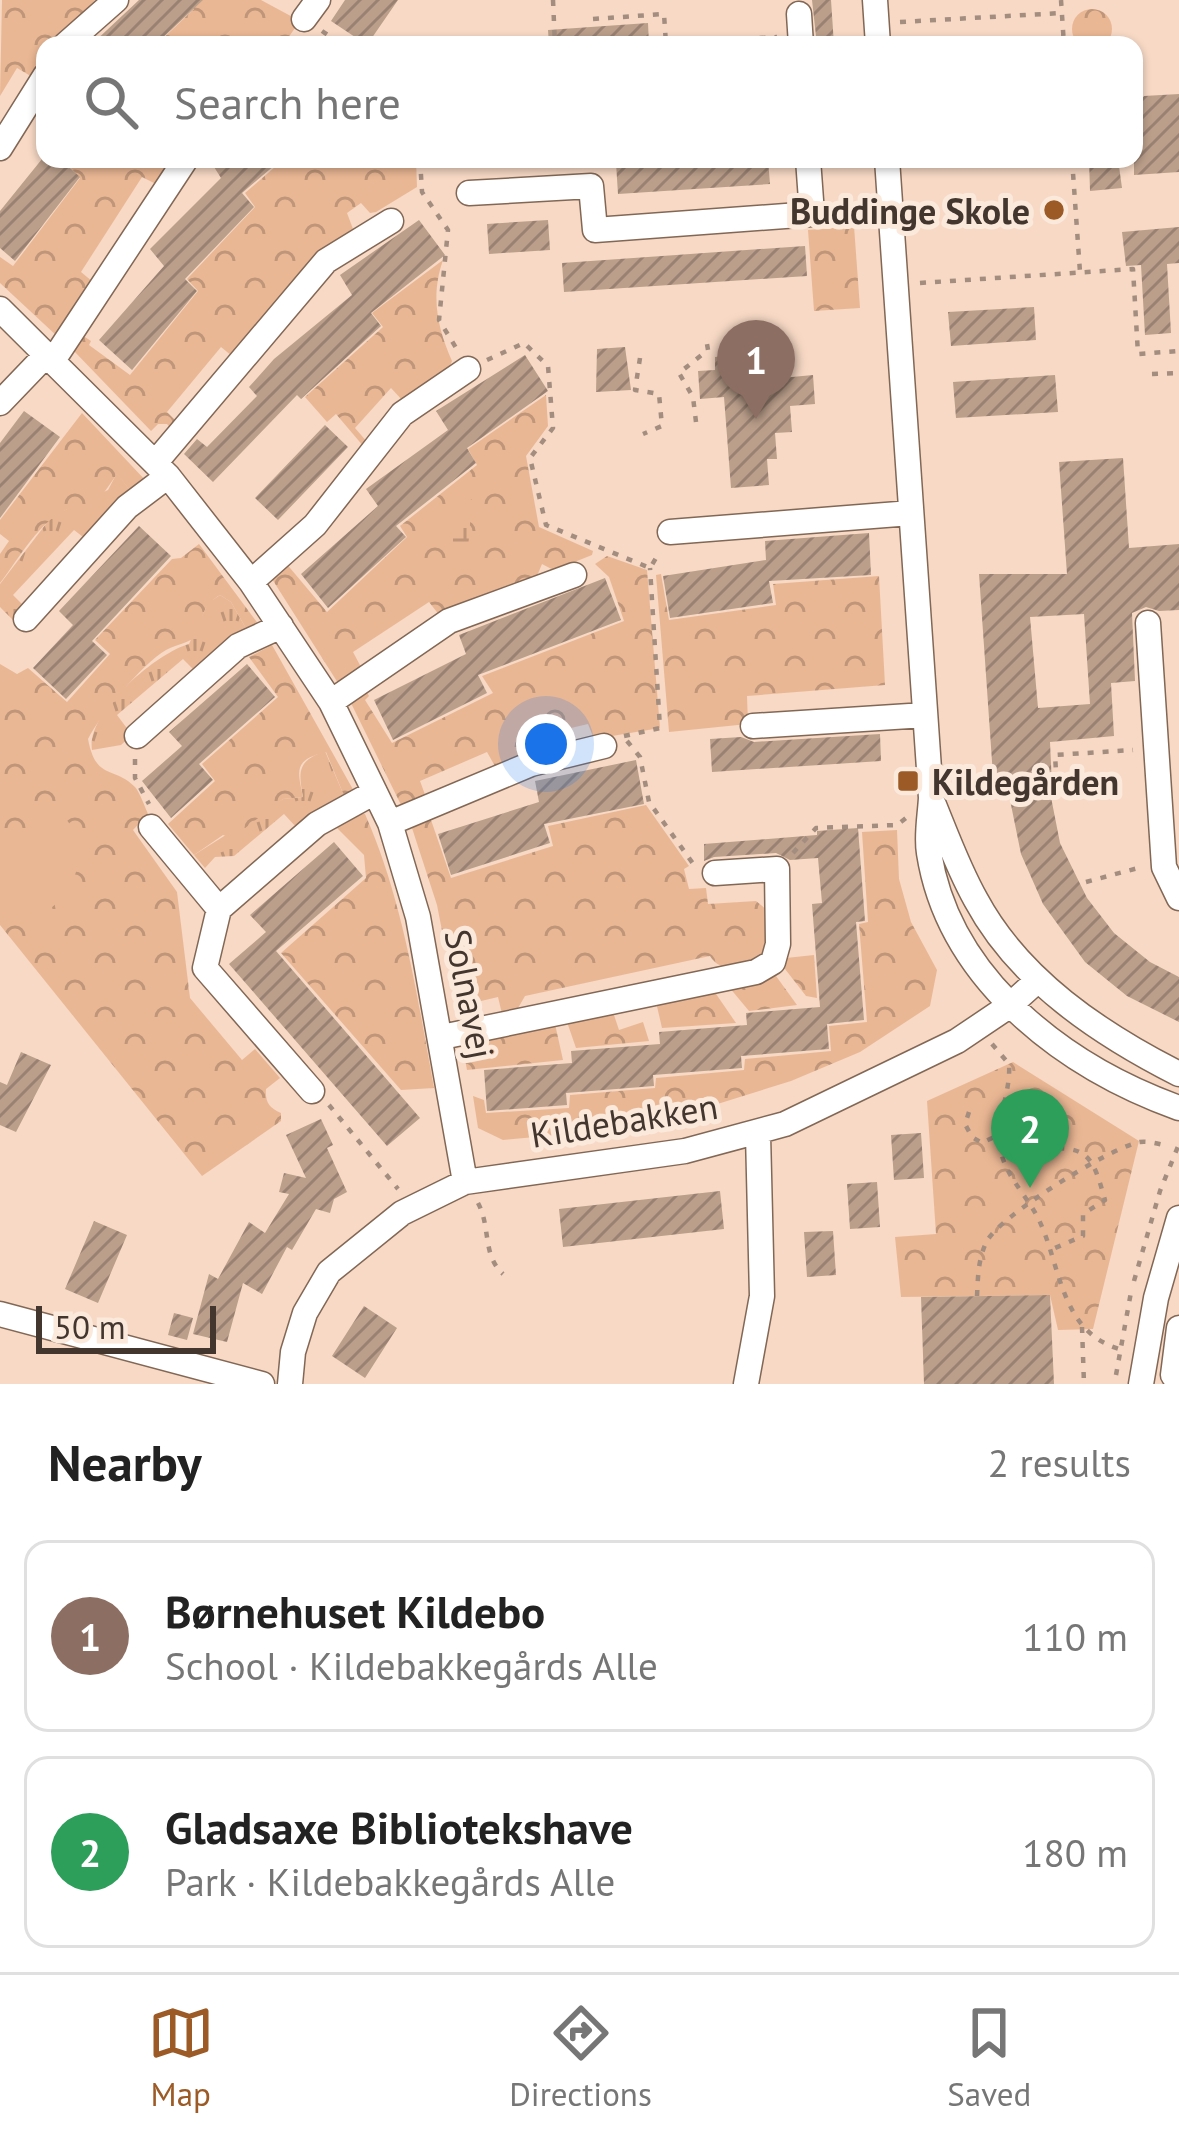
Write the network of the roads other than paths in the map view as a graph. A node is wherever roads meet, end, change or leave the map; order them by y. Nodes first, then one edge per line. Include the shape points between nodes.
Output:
1 (116, 0) edge
2 (875, 0) edge
3 (75, 36) edge
4 (877, 36) edge
5 (36, 90) edge
6 (0, 148) edge
7 (180, 168) edge
8 (809, 168) edge
9 (888, 168) edge
10 (470, 193) dead end
11 (391, 221) dead end
12 (0, 309) edge
13 (50, 357) junction
14 (468, 368) road end
15 (0, 403) edge
16 (162, 470) junction
17 (911, 513) junction
18 (670, 532) road end
19 (574, 575) dead end
20 (251, 582) junction
21 (26, 619) dead end
22 (1148, 623) dead end
23 (281, 626) junction
24 (331, 702) junction
25 (925, 716) junction
26 (753, 727) dead end
27 (136, 736) road end
28 (614, 741) road end
29 (375, 792) junction
30 (931, 798) junction
31 (390, 823) junction
32 (151, 827) road end
33 (715, 873) road end
34 (1179, 898) edge
35 (219, 909) junction
36 (1038, 980) junction
37 (1010, 1006) junction
38 (442, 1036) junction
39 (1179, 1074) edge
40 (312, 1091) road end
41 (1179, 1108) edge
42 (758, 1133) junction
43 (465, 1182) junction
44 (1179, 1218) edge
45 (0, 1314) edge
46 (1179, 1328) edge
47 (1179, 1349) edge
48 (1175, 1381) edge
49 (262, 1384) edge
50 (290, 1384) edge
51 (746, 1384) edge
52 (1141, 1384) edge

1 - 3 street
2 - 4 street
5 - 6 street
7 - 13 street
8 - 10 street via 812,214 595,230 591,186
9 - 17 street
11 - 16 street via 326,262
12 - 13 street, Solnavej
13 - 15 street
13 - 16 street, Solnavej
14 - 20 street via 402,414 315,525
16 - 20 street, Solnavej
16 - 21 street
17 - 18 street
17 - 25 street
19 - 24 street via 448,621
20 - 23 street, Solnavej
22 - 34 street via 1164,868
23 - 24 street, Solnavej
23 - 27 street via 238,646
24 - 29 street, Solnavej
25 - 26 street
25 - 30 street
28 - 31 street via 531,764
29 - 31 street, Solnavej
29 - 35 street via 316,824
30 - 36 street via 976,901
30 - 37 street via 928,849 940,894 960,939
31 - 38 street, Solnavej
32 - 35 street
33 - 38 street via 777,869 773,962
35 - 40 street via 205,968
36 - 37 street, Kildebakken
36 - 39 street via 1108,1034
37 - 41 street via 1079,1058
37 - 42 street, Kildebakken via 822,1109
38 - 43 street, Solnavej
42 - 43 street, Kildebakken
42 - 51 street via 762,1296
43 - 50 street, Kildebakken via 411,1209 329,1272 305,1313
44 - 52 street
45 - 49 street
46 - 48 street
47 - 48 street

